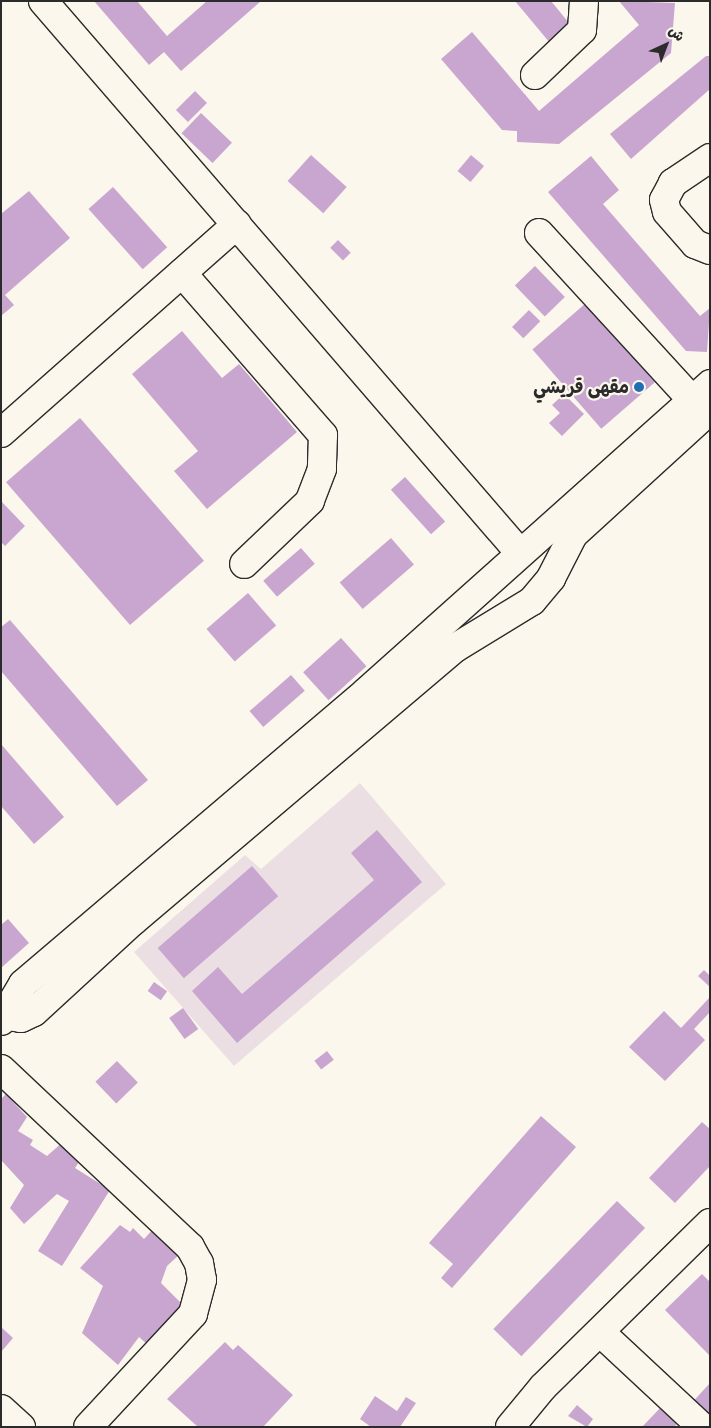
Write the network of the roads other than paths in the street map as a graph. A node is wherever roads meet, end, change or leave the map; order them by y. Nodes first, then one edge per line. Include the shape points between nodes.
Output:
1 (43, 1) edge
2 (584, 1) edge
3 (535, 75) dead end
4 (710, 158) edge
5 (237, 224) junction
6 (539, 233) dead end
7 (710, 250) edge
8 (182, 273) junction
9 (704, 402) edge
10 (1, 433) edge
11 (522, 552) junction
12 (244, 564) dead end
13 (557, 564) junction
14 (537, 596) junction
15 (4, 1019) edge
16 (1, 1069) edge
17 (710, 1223) edge
18 (600, 1332) junction
19 (1, 1409) edge
20 (21, 1427) edge
21 (88, 1427) edge
22 (510, 1427) edge
23 (702, 1427) edge

1 - 5 street
2 - 3 street via 585,21 577,38
4 - 7 street via 674,183 664,200 667,212 695,244
5 - 8 street
5 - 11 street
6 - 9 street
8 - 10 street
8 - 12 street via 324,435 322,469 310,501
9 - 11 street
9 - 13 street via 573,535
11 - 13 street via 548,549
11 - 14 street via 517,583
11 - 15 street via 366,692 23,984 10,1001
13 - 14 street
14 - 15 street via 468,638 133,921 34,1012 21,1018
16 - 21 street via 190,1248 198,1263 202,1280 193,1314
17 - 18 street
18 - 22 street
18 - 23 street
19 - 20 street

